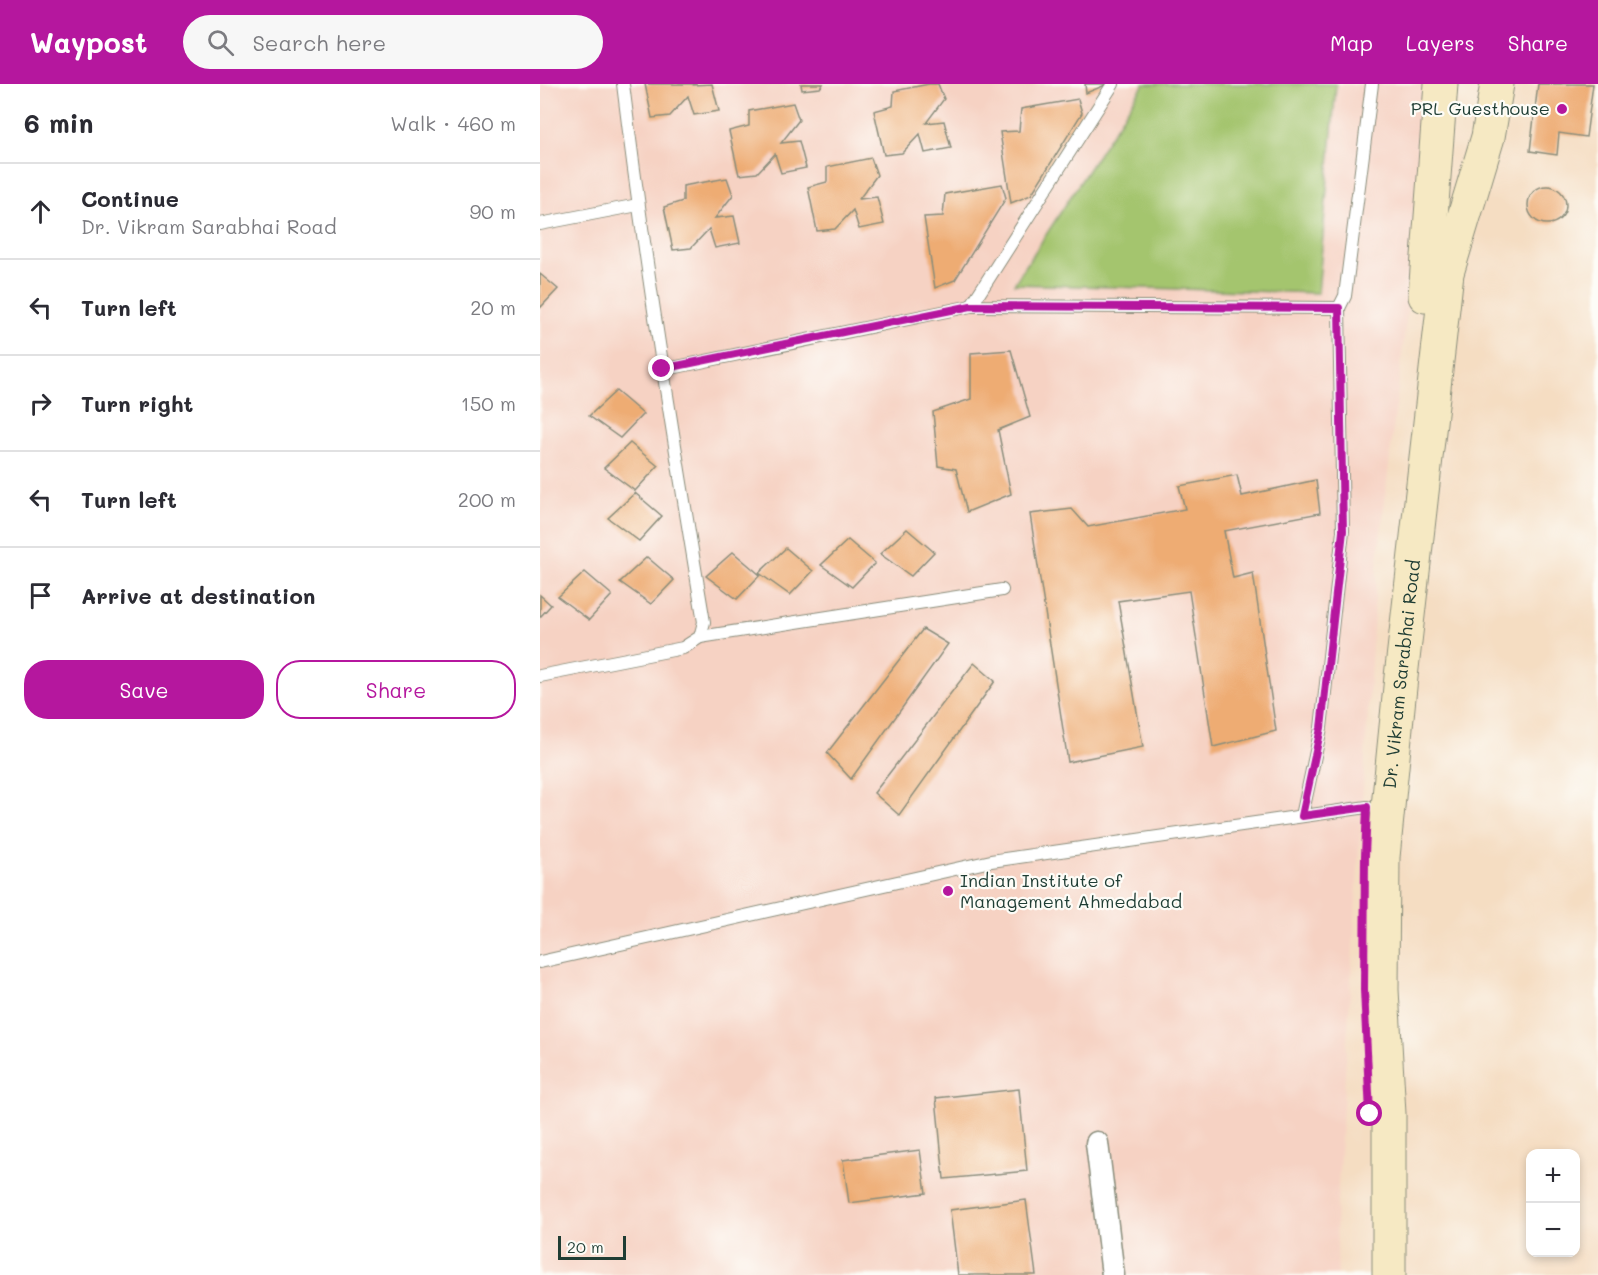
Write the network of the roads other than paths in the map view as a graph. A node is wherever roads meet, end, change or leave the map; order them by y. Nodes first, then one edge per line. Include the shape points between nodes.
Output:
1 (623, 84) edge
2 (1113, 84) edge
3 (1372, 84) edge
4 (1482, 84) edge
5 (1497, 84) edge
6 (1444, 90) edge
7 (1491, 120) junction
8 (638, 206) junction
9 (540, 224) edge
10 (971, 306) junction
11 (1339, 308) junction
12 (662, 369) junction
13 (1002, 590) dead end
14 (700, 637) junction
15 (540, 676) edge
16 (1377, 807) junction
17 (1302, 816) junction
18 (540, 962) edge
19 (1097, 1143) dead end
20 (1113, 1275) edge
21 (1370, 1275) edge
22 (1389, 1275) edge

1 - 8 lane
2 - 10 lane
3 - 11 lane via 1345,296
4 - 7 main road
5 - 7 main road, Dr. Vikram Sarabhai Road
6 - 16 main road, Dr. Vikram Sarabhai Road
7 - 16 main road, Dr. Vikram Sarabhai Road via 1447,273 1401,677
8 - 9 lane
8 - 12 lane
10 - 11 lane
10 - 12 lane
11 - 17 lane via 1343,531 1321,728
12 - 14 lane via 704,622
13 - 14 lane
14 - 15 lane via 683,648
16 - 17 lane
16 - 21 main road, Dr. Vikram Sarabhai Road via 1365,856
16 - 22 main road, Dr. Vikram Sarabhai Road via 1383,857
17 - 18 lane via 991,861
19 - 20 street

